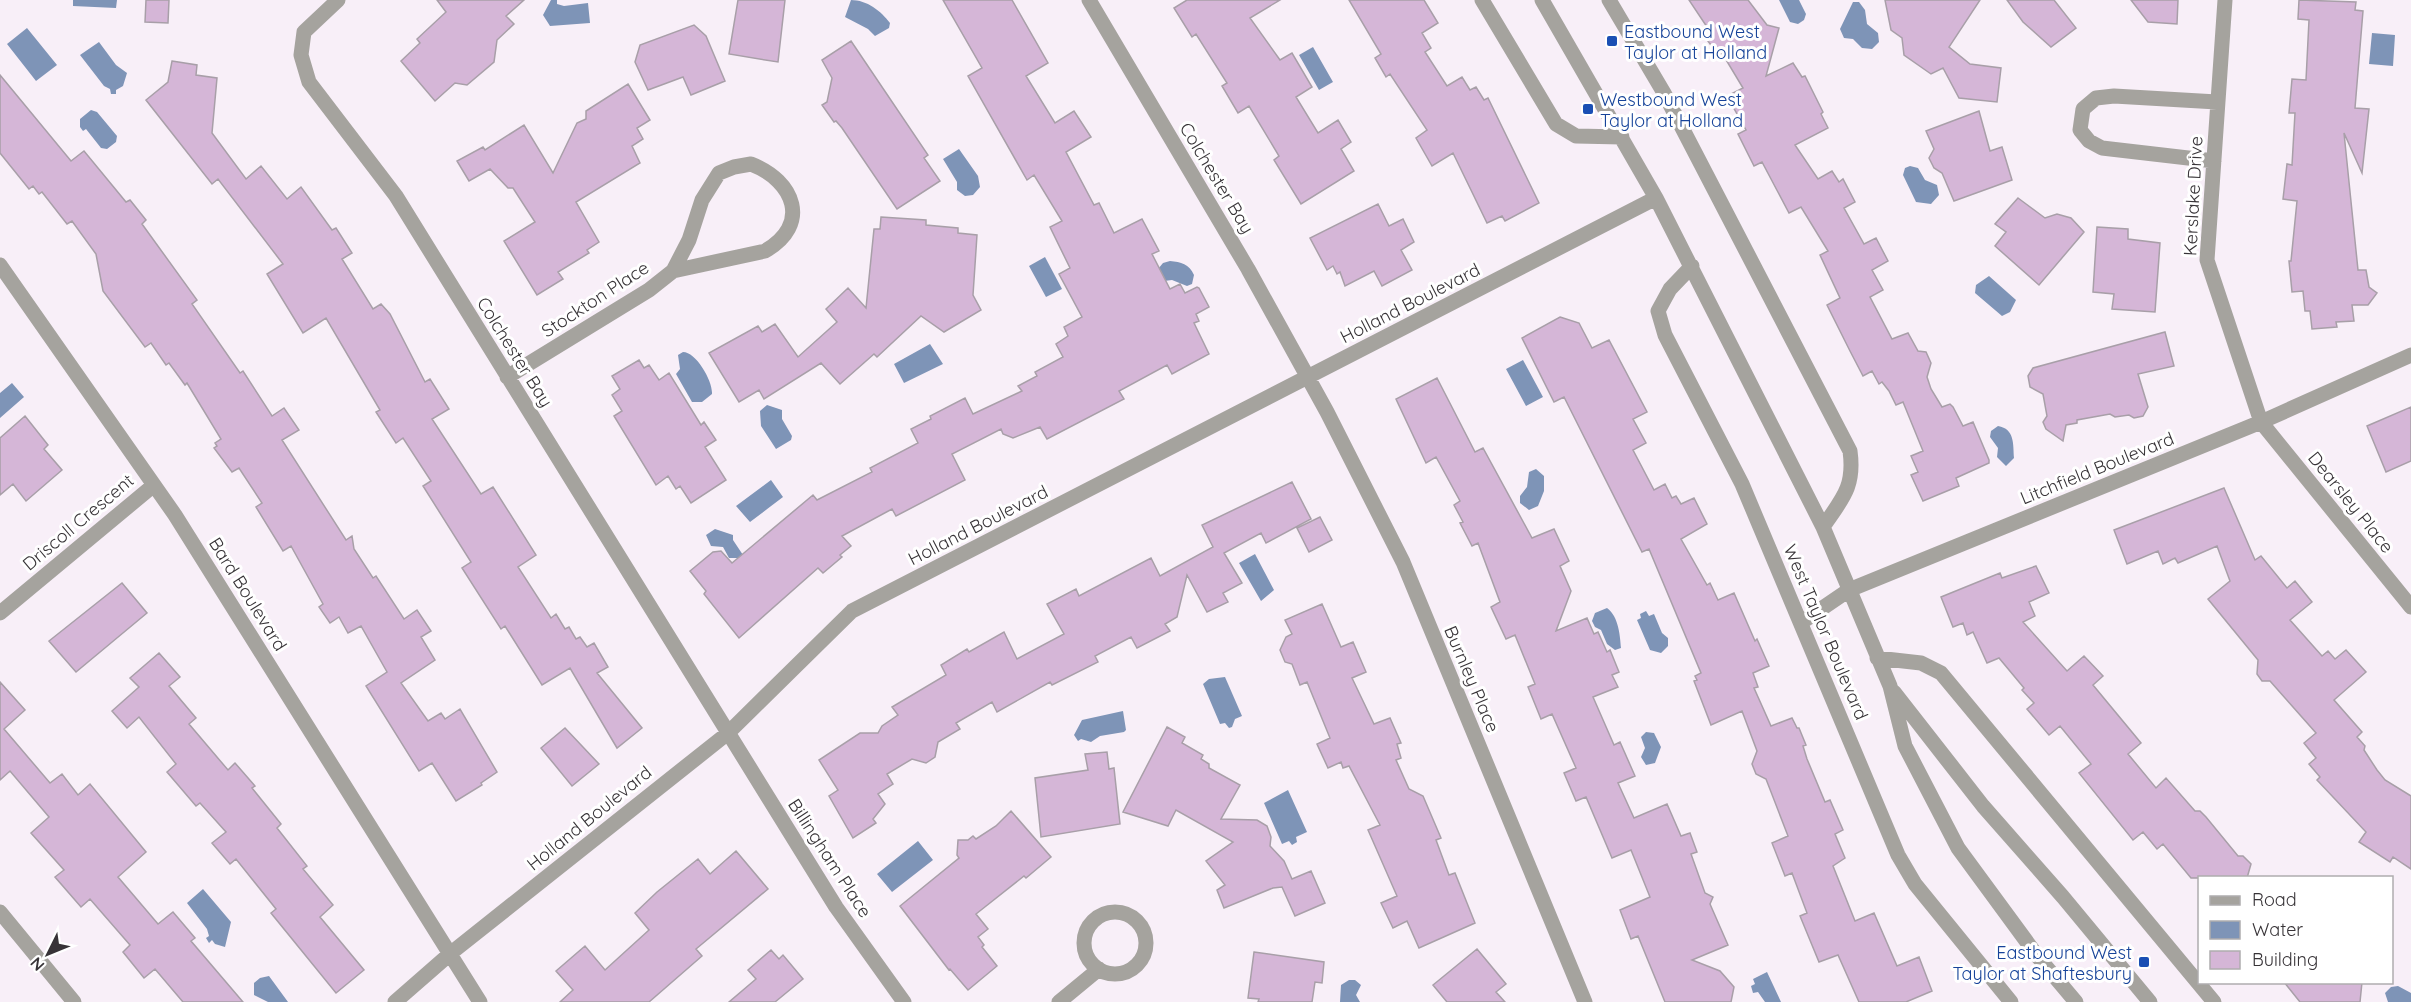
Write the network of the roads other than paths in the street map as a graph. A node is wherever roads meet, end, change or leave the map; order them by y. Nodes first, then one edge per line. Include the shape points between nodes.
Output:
1 (338, 0) edge
2 (1089, 0) edge
3 (1482, 0) edge
4 (1542, 0) edge
5 (1609, 0) edge
6 (2225, 0) edge
7 (2217, 102) junction
8 (1622, 137) junction
9 (2214, 161) junction
10 (1656, 198) junction
11 (0, 265) edge
12 (1692, 266) junction
13 (673, 272) junction
14 (2411, 355) edge
15 (507, 377) junction
16 (1307, 378) junction
17 (2261, 422) junction
18 (154, 485) junction
19 (1823, 527) junction
20 (1849, 590) junction
21 (2411, 608) edge
22 (0, 613) edge
23 (1802, 622) junction
24 (1877, 658) junction
25 (1890, 686) junction
26 (728, 733) junction
27 (0, 912) edge
28 (451, 953) junction
29 (1099, 969) junction
30 (2198, 983) edge
31 (2199, 984) edge
32 (74, 1002) edge
33 (395, 1002) edge
34 (480, 1002) edge
35 (904, 1002) edge
36 (1059, 1002) edge
37 (1585, 1002) edge
38 (2011, 1002) edge
39 (2076, 1002) edge
40 (2150, 1002) edge
41 (2214, 1002) edge

1 - 15 street, Colchester Bay via 304,32 301,55 309,82 396,196
2 - 16 street, Colchester Bay via 1248,269
3 - 8 street via 1556,124 1576,136
4 - 8 street, West Taylor Boulevard
5 - 19 street via 1664,93 1850,451 1850,483
6 - 7 street, Kerslake Drive
7 - 9 street, Kerslake Drive
7 - 9 street via 2096,98 2083,109 2080,130 2102,148
8 - 10 street, West Taylor Boulevard
9 - 17 street, Kerslake Drive via 2207,260
10 - 12 street, West Taylor Boulevard
10 - 16 street, Holland Boulevard
11 - 18 street, Bard Boulevard
12 - 19 street, West Taylor Boulevard
12 - 23 street, West Taylor Boulevard via 1670,289 1658,311 1665,335 1742,484
13 - 13 street, Stockton Place via 732,260 777,244 788,232 792,215 783,183 751,164 719,173 702,200
13 - 15 street, Stockton Place
14 - 17 street, Litchfield Boulevard
15 - 26 street, Colchester Bay
16 - 26 street, Holland Boulevard via 852,611
16 - 37 street, Burnley Place via 1403,562
17 - 20 street, Litchfield Boulevard
17 - 21 street, Dearsley Place
18 - 22 street, Driscoll Crescent
18 - 28 street, Bard Boulevard
19 - 20 street, West Taylor Boulevard
20 - 23 street, Litchfield Boulevard
20 - 24 street, West Taylor Boulevard
23 - 38 street, West Taylor Boulevard via 1898,855 1915,884
24 - 25 street, West Taylor Boulevard
24 - 30 street, West Taylor Boulevard via 1921,663 1941,673
25 - 39 street, West Taylor Boulevard via 1905,746 1958,848
25 - 40 street, West Taylor Boulevard via 1983,806
26 - 28 street, Holland Boulevard
26 - 35 street, Billingham Place via 837,907
27 - 32 street
28 - 33 street, Holland Boulevard
28 - 34 street, Bard Boulevard
29 - 29 street via 1109,974 1130,971 1144,955 1144,932 1129,916 1107,914 1090,925 1084,942 1086,953
29 - 36 street
31 - 41 street, West Taylor Boulevard

